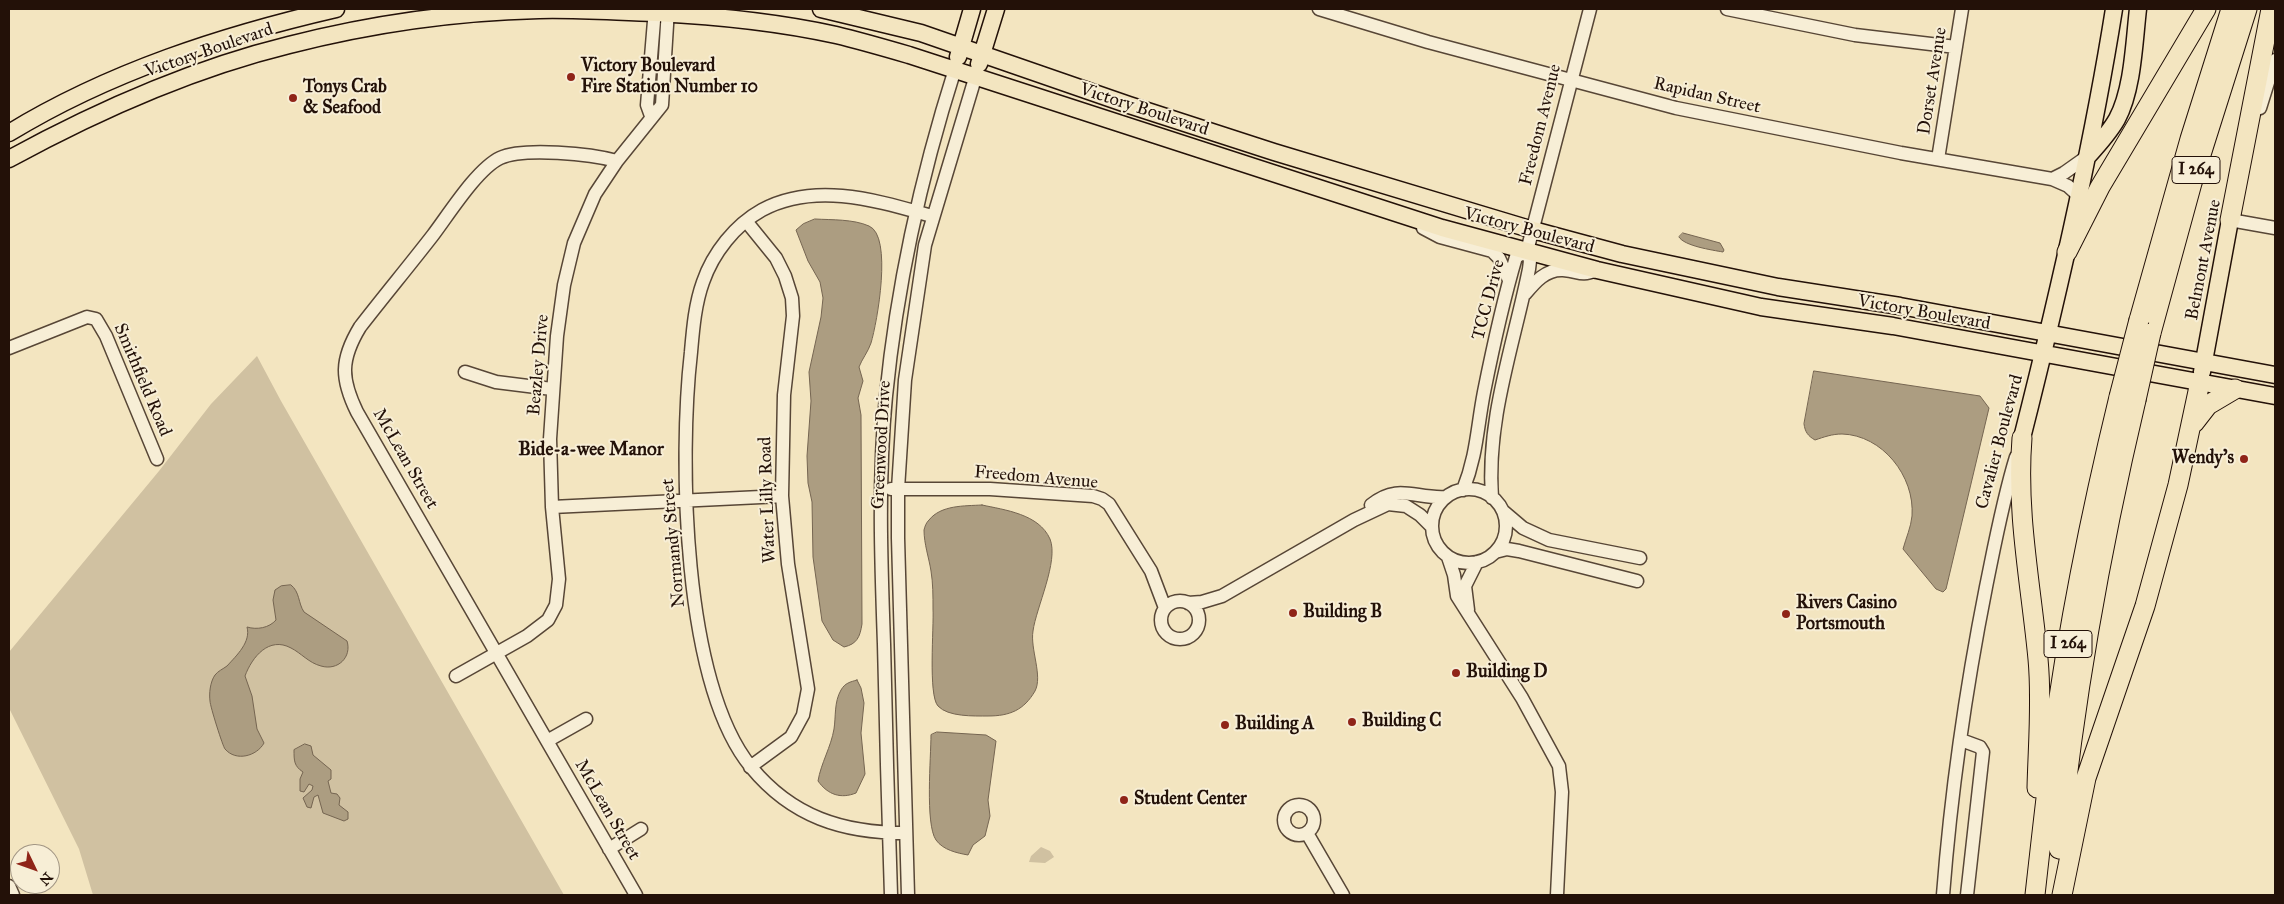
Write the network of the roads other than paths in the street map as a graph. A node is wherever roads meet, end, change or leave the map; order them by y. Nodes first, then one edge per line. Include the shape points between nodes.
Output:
1 (336, 9) edge
2 (538, 9) edge
3 (821, 9) edge
4 (972, 9) edge
5 (996, 9) edge
6 (1319, 9) edge
7 (1590, 9) edge
8 (1727, 9) edge
9 (1962, 9) edge
10 (2114, 9) edge
11 (2138, 9) edge
12 (2206, 9) edge
13 (2231, 9) edge
14 (2247, 9) edge
15 (2271, 9) edge
16 (661, 11) edge
17 (961, 47) junction
18 (1956, 47) junction
19 (982, 54) junction
20 (2275, 60) edge
21 (955, 69) junction
22 (976, 75) junction
23 (1570, 81) junction
24 (9, 133) edge
25 (2088, 156) junction
26 (9, 159) edge
27 (1938, 159) junction
28 (617, 161) junction
29 (2052, 179) junction
30 (2079, 196) junction
31 (916, 212) junction
32 (1394, 213) junction
33 (932, 216) junction
34 (2230, 220) junction
35 (746, 221) junction
36 (2275, 228) edge
37 (1533, 230) junction
38 (1527, 251) junction
39 (2067, 252) junction
40 (1597, 270) junction
41 (1510, 280) junction
42 (1524, 296) junction
43 (2145, 327) junction
44 (2049, 332) junction
45 (9, 348) edge
46 (2044, 354) junction
47 (2204, 362) junction
48 (466, 372) dead end
49 (2275, 375) edge
50 (2200, 382) junction
51 (552, 389) junction
52 (2235, 389) junction
53 (2275, 396) edge
54 (2128, 399) junction
55 (2190, 428) junction
56 (2022, 438) junction
57 (156, 459) dead end
58 (881, 489) junction
59 (898, 489) junction
60 (1463, 490) junction
61 (782, 496) junction
62 (1446, 497) junction
63 (1492, 498) junction
64 (686, 501) junction
65 (552, 507) junction
66 (1503, 511) junction
67 (1354, 520) junction
68 (1432, 527) junction
69 (1495, 552) junction
70 (1448, 557) junction
71 (1640, 558) dead end
72 (1477, 562) junction
73 (1151, 571) junction
74 (1637, 581) dead end
75 (1222, 596) junction
76 (1185, 602) junction
77 (1165, 608) junction
78 (1468, 610) junction
79 (1199, 623) junction
80 (496, 653) junction
81 (456, 676) dead end
82 (586, 719) dead end
83 (1961, 740) junction
84 (547, 741) junction
85 (750, 767) junction
86 (641, 829) dead end
87 (889, 833) junction
88 (906, 833) junction
89 (1307, 833) dead end
90 (610, 849) junction
91 (636, 895) edge
92 (891, 895) edge
93 (908, 895) edge
94 (1343, 895) edge
95 (1557, 895) edge
96 (1943, 895) edge
97 (1967, 895) edge
98 (2034, 895) edge
99 (2055, 895) edge
100 (2062, 895) edge

1 - 24 main road, Victory Boulevard via 243,33 163,60 96,87
2 - 16 main road, Victory Boulevard
2 - 26 main road, Victory Boulevard via 446,16 288,45 159,88
3 - 17 main road, Victory Boulevard via 921,33
4 - 17 main road, Greenwood Drive
5 - 19 main road, Greenwood Drive
6 - 23 street, Rapidan Street
7 - 23 street, Freedom Avenue
8 - 18 street via 1855,35
9 - 18 street, Dorset Avenue
10 - 25 main road, Cavalier Boulevard
11 - 25 main road, Cavalier Boulevard via 2124,102 2113,125
12 - 39 highway via 2100,187
13 - 43 highway, I 264 via 2190,139
14 - 43 highway, I 264
15 - 34 highway
16 - 21 main road, Victory Boulevard via 749,20 830,34
16 - 28 street, Beazley Drive via 662,105
17 - 19 main road, Victory Boulevard
17 - 21 main road, Greenwood Drive
18 - 27 street, Dorset Avenue
19 - 22 main road, Greenwood Drive
19 - 37 main road, Victory Boulevard via 1274,152
20 - 34 street, Belmont Avenue
21 - 22 main road, Victory Boulevard
21 - 31 street, Greenwood Drive
22 - 32 main road, Victory Boulevard
22 - 33 street, Greenwood Drive
23 - 27 street, Rapidan Street via 1738,122
23 - 37 street, Freedom Avenue
25 - 29 street
25 - 30 main road, Cavalier Boulevard
27 - 29 street, Rapidan Street
28 - 51 street, Beazley Drive via 595,194 574,243 564,285
28 - 80 street, McLean Street via 584,154 527,154 506,156 494,162 472,185 360,327 347,350 344,372 351,398
29 - 30 street, Rapidan Street via 2068,186
30 - 39 main road, Cavalier Boulevard
31 - 33 street, Normandy Street
31 - 35 street, Normandy Street via 846,196 807,195 778,203
31 - 58 street, Greenwood Drive via 894,325
32 - 38 main road, Victory Boulevard
32 - 41 street via 1440,237 1492,251
33 - 59 street, Greenwood Drive via 905,380
34 - 36 street
34 - 47 main road, Belmont Avenue
35 - 61 street, Water Lilly Road via 776,258 792,298 784,396
35 - 64 street, Normandy Street via 720,249 700,292 687,383
37 - 38 street, Freedom Avenue
37 - 44 main road, Victory Boulevard via 1727,277
38 - 40 main road, Victory Boulevard
38 - 41 street, TCC Drive via 1516,257
38 - 42 street, TCC Drive via 1530,261
39 - 44 main road, Cavalier Boulevard
40 - 42 street via 1583,275 1562,270 1549,272 1537,280
40 - 46 main road, Victory Boulevard via 1761,307 1893,326
41 - 60 street, TCC Drive via 1484,393 1476,449
42 - 63 street, TCC Drive via 1494,430 1490,475
43 - 54 highway, I 264, bridge
44 - 46 main road, Cavalier Boulevard
44 - 47 main road, Victory Boulevard
45 - 57 street, Smithfield Road via 87,317 96,319
46 - 50 main road, Victory Boulevard
46 - 56 main road, Cavalier Boulevard
47 - 49 main road, Victory Boulevard
47 - 50 main road, Belmont Avenue
48 - 51 street via 496,382
50 - 52 main road, Victory Boulevard
50 - 55 highway
51 - 65 street, Beazley Drive
52 - 53 main road, Victory Boulevard
52 - 55 highway via 2208,405
54 - 98 highway, I 264 via 2087,539 2054,732
54 - 99 highway, I 264 via 2083,663
55 - 100 highway via 2145,606 2086,778
56 - 83 street, Cavalier Boulevard via 2001,514 1978,629
56 - 98 highway via 2019,494 2039,695
58 - 59 street, Freedom Avenue
58 - 87 street, Greenwood Drive
59 - 73 street, Freedom Avenue via 990,489 1093,496 1109,504
59 - 88 street, Greenwood Drive
60 - 62 street
60 - 63 street via 1485,492
61 - 64 street
61 - 85 street, Water Lilly Road via 788,564 808,689 798,726 791,737
62 - 67 street, Freedom Avenue via 1391,493
62 - 68 street via 1433,515
63 - 66 street
64 - 65 street
64 - 85 street, Normandy Street via 692,573 705,656 731,737
65 - 80 street, Beazley Drive via 559,579 556,605 539,628
66 - 69 street via 1506,523 1504,536
66 - 71 street via 1523,528 1549,540
67 - 68 street, Freedom Avenue via 1388,504 1406,506
67 - 75 street, Freedom Avenue
68 - 70 street via 1439,549
69 - 72 street
69 - 74 street via 1518,551
70 - 72 street via 1458,562
70 - 78 street via 1457,596
72 - 78 street via 1465,586
73 - 76 street, Freedom Avenue via 1172,595
73 - 77 street, Freedom Avenue
75 - 76 street, Freedom Avenue via 1202,602
75 - 79 street, Freedom Avenue
76 - 77 street, Freedom Avenue
76 - 79 street, Freedom Avenue via 1197,611
77 - 79 street, Freedom Avenue via 1161,620 1165,633 1170,637 1189,637
78 - 95 street via 1559,766 1562,792
80 - 81 street, Beazley Drive
80 - 84 street, McLean Street
82 - 84 street
83 - 96 street, Cavalier Boulevard
83 - 97 street via 1980,747 1983,752
84 - 90 street, McLean Street
85 - 87 street, Normandy Street via 782,798 815,818 852,829
86 - 90 street
87 - 88 street, Normandy Street
87 - 92 street, Greenwood Drive
88 - 93 street, Greenwood Drive
89 - 94 street
90 - 91 street, McLean Street

